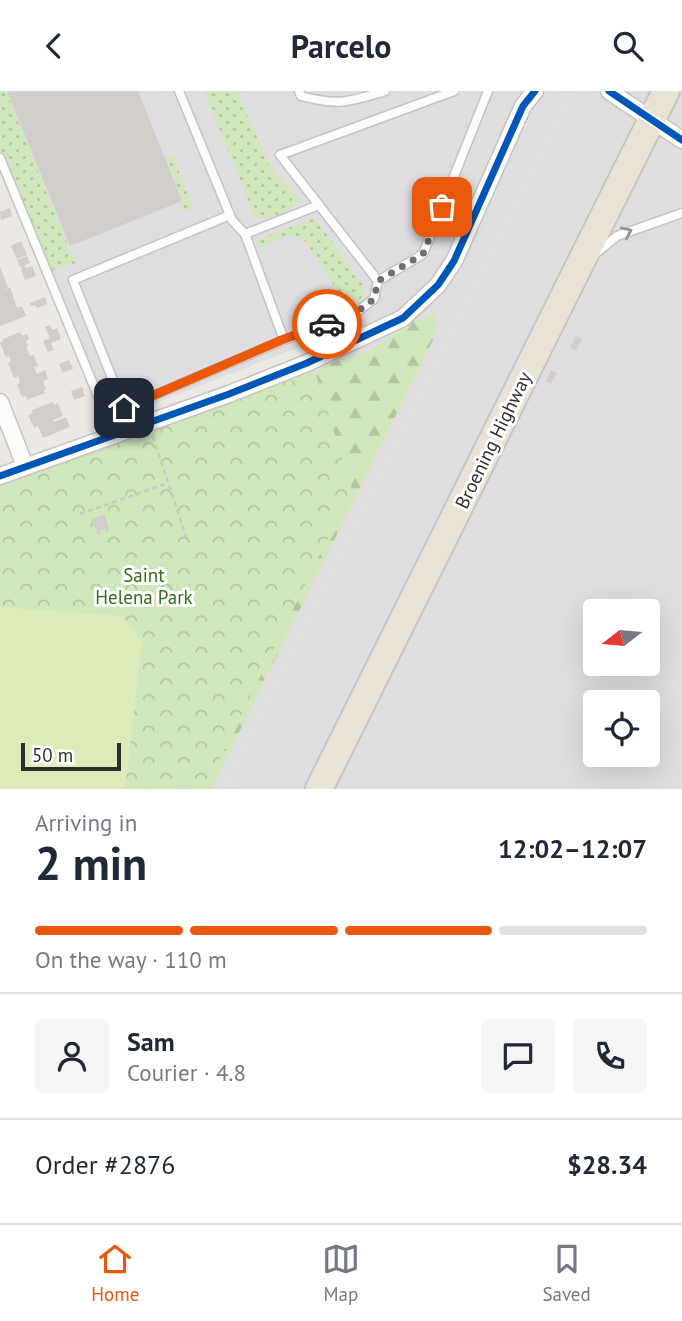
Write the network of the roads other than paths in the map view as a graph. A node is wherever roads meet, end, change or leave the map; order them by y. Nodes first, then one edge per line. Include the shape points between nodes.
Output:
1 (179, 91) edge
2 (299, 91) edge
3 (385, 91) edge
4 (454, 91) edge
5 (488, 91) edge
6 (535, 91) edge
7 (609, 91) edge
8 (666, 91) edge
9 (652, 120) junction
10 (682, 140) edge
11 (0, 158) edge
12 (319, 205) junction
13 (682, 213) edge
14 (230, 215) junction
15 (245, 234) junction
16 (580, 267) junction
17 (378, 281) junction
18 (284, 339) junction
19 (0, 402) edge
20 (114, 435) junction
21 (25, 467) junction
22 (0, 476) edge
23 (320, 789) edge

1 - 14 lane
2 - 3 lane via 301,96 322,101 349,102
4 - 12 lane via 279,155
5 - 17 lane via 423,254
6 - 20 street via 523,106 454,261 438,285 403,318 307,363
7 - 9 street
8 - 9 main road, Broening Highway
9 - 10 street
9 - 16 main road, Broening Highway
11 - 20 lane
12 - 15 lane
12 - 17 lane
16 -> 13 lane via 617,236
14 - 15 lane
14 - 18 lane via 73,280 124,408
15 - 18 lane
16 - 23 main road, Broening Highway
17 - 18 lane via 374,299 350,317
19 - 21 street
20 - 21 street
21 - 22 street

